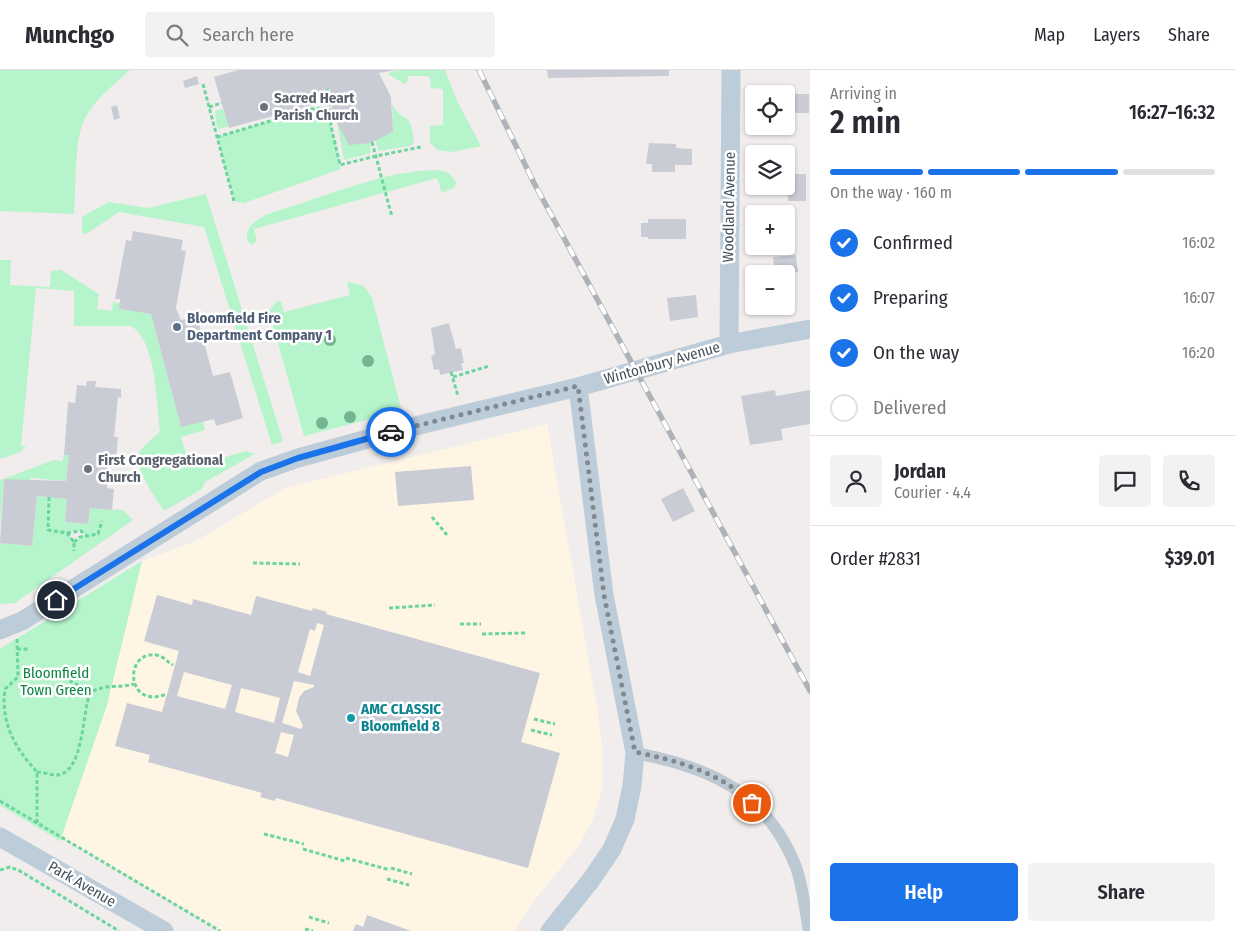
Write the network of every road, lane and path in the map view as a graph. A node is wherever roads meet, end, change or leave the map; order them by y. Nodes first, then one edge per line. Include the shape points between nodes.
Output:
1 (731, 70) edge
2 (203, 84) dead end
3 (327, 89) dead end
4 (222, 103) dead end
5 (209, 107) junction
6 (328, 108) junction
7 (217, 136) junction
8 (372, 142) dead end
9 (420, 147) dead end
10 (376, 156) junction
11 (234, 201) dead end
12 (392, 217) dead end
13 (810, 329) edge
14 (729, 344) junction
15 (490, 366) dead end
16 (578, 386) junction
17 (458, 396) dead end
18 (49, 497) dead end
19 (432, 517) dead end
20 (102, 521) dead end
21 (67, 533) junction
22 (86, 535) junction
23 (447, 535) dead end
24 (74, 542) junction
25 (74, 551) dead end
26 (253, 563) dead end
27 (300, 564) dead end
28 (435, 605) dead end
29 (389, 608) dead end
30 (460, 624) dead end
31 (481, 624) dead end
32 (0, 630) edge
33 (526, 632) dead end
34 (482, 634) dead end
35 (17, 639) dead end
36 (17, 649) junction
37 (29, 649) dead end
38 (173, 666) dead end
39 (31, 676) dead end
40 (134, 684) junction
41 (90, 692) junction
42 (165, 695) dead end
43 (534, 718) dead end
44 (555, 724) dead end
45 (530, 730) dead end
46 (552, 735) dead end
47 (635, 752) junction
48 (37, 772) junction
49 (0, 801) edge
50 (36, 824) junction
51 (264, 834) dead end
52 (0, 837) edge
53 (304, 844) dead end
54 (303, 849) dead end
55 (0, 870) edge
56 (412, 874) dead end
57 (388, 879) dead end
58 (409, 885) dead end
59 (309, 917) dead end
60 (329, 923) dead end
61 (305, 929) dead end
62 (119, 931) edge
63 (164, 931) edge
64 (220, 931) edge
65 (313, 931) edge
66 (550, 931) edge
67 (808, 931) edge

1 - 14 street, Woodland Avenue
2 - 5 path
3 - 6 path
4 - 5 path
5 - 7 path
6 - 7 path via 310,109
6 - 10 path via 340,166
7 - 11 path
8 - 10 path
9 - 10 path
10 - 12 path
13 - 14 street, Wintonbury Avenue
14 - 16 street, Wintonbury Avenue
15 - 17 path via 452,375
16 - 32 street, Wintonbury Avenue via 410,427 298,458 261,472 22,621
16 - 47 street via 604,595
18 - 21 path via 48,530
19 - 23 path
20 - 22 path via 98,534
21 - 22 path via 82,532
21 - 24 path
22 - 24 path
24 - 25 path
26 - 27 path
28 - 29 path
30 - 31 path
33 - 34 path
35 - 36 path
36 - 37 path
36 - 48 path via 18,677 3,694 4,728
38 - 40 path via 163,657 146,657 134,669
39 - 41 path via 66,678
40 - 41 path
40 - 42 path via 145,695
41 - 48 path via 78,755 72,768 57,775
43 - 44 path
45 - 46 path
47 - 66 street via 632,786 612,849
47 - 67 street via 694,766 725,782 752,803 775,829 790,855 800,879
48 - 50 path
49 - 50 path
50 - 64 path
51 - 53 path
52 - 63 street, Park Avenue
54 - 56 path
55 - 62 path via 10,867 20,871
57 - 58 path
59 - 60 path
61 - 65 path

